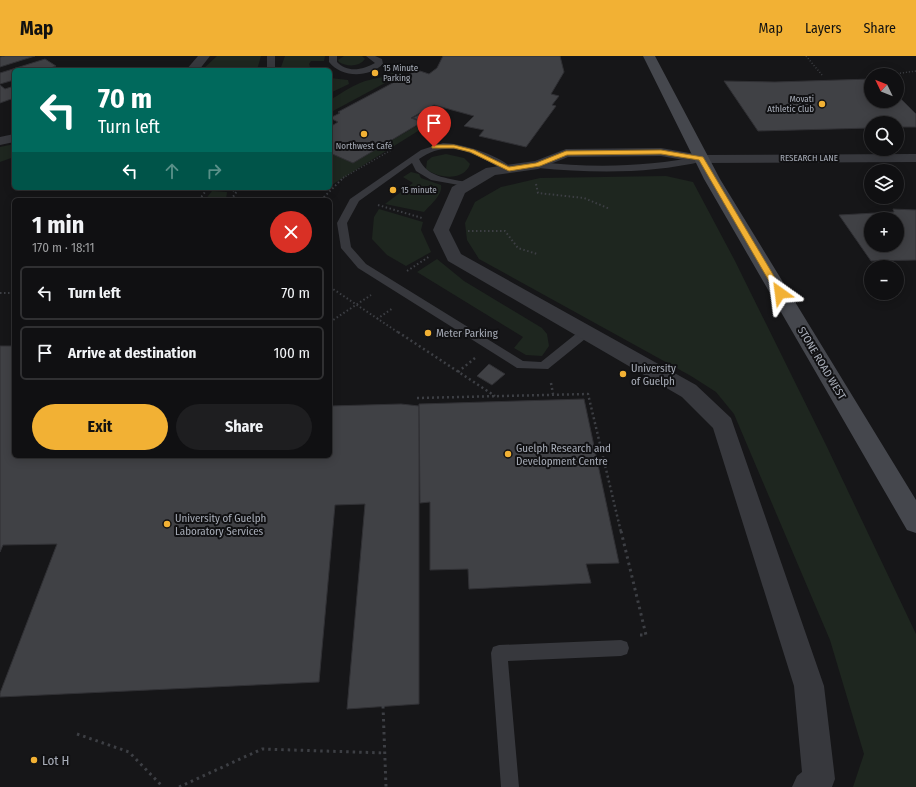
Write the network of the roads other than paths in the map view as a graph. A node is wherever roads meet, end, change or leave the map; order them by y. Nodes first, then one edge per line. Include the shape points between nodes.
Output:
1 (204, 56) edge
2 (271, 56) edge
3 (333, 56) edge
4 (370, 56) edge
5 (650, 56) edge
6 (194, 68) edge
7 (270, 68) edge
8 (12, 138) edge
9 (0, 141) edge
10 (414, 158) junction
11 (916, 158) edge
12 (701, 159) junction
13 (509, 169) junction
14 (467, 185) junction
15 (586, 332) junction
16 (916, 522) edge
17 (621, 648) road end
18 (510, 787) edge
19 (808, 787) edge

1 - 6 street
2 - 7 lane
3 - 4 lane via 336,66 352,72 368,70 379,64 378,60
5 - 12 main road, STONE ROAD WEST
8 - 9 street
10 - 13 lane via 434,147 454,146 472,151
10 - 14 lane via 419,169 434,178
10 - 15 lane via 355,199 342,223 346,248 362,266 521,365 544,366
11 - 12 street, RESEARCH LANE
12 - 13 street, RESEARCH LANE via 661,152 566,153 534,165
12 - 16 main road, STONE ROAD WEST
13 - 14 street, RESEARCH LANE via 491,171
14 - 15 street, RESEARCH LANE via 458,190 441,230 454,257
15 - 19 street, RESEARCH LANE via 689,391 724,424 809,686 818,779
17 - 18 lane via 499,653

